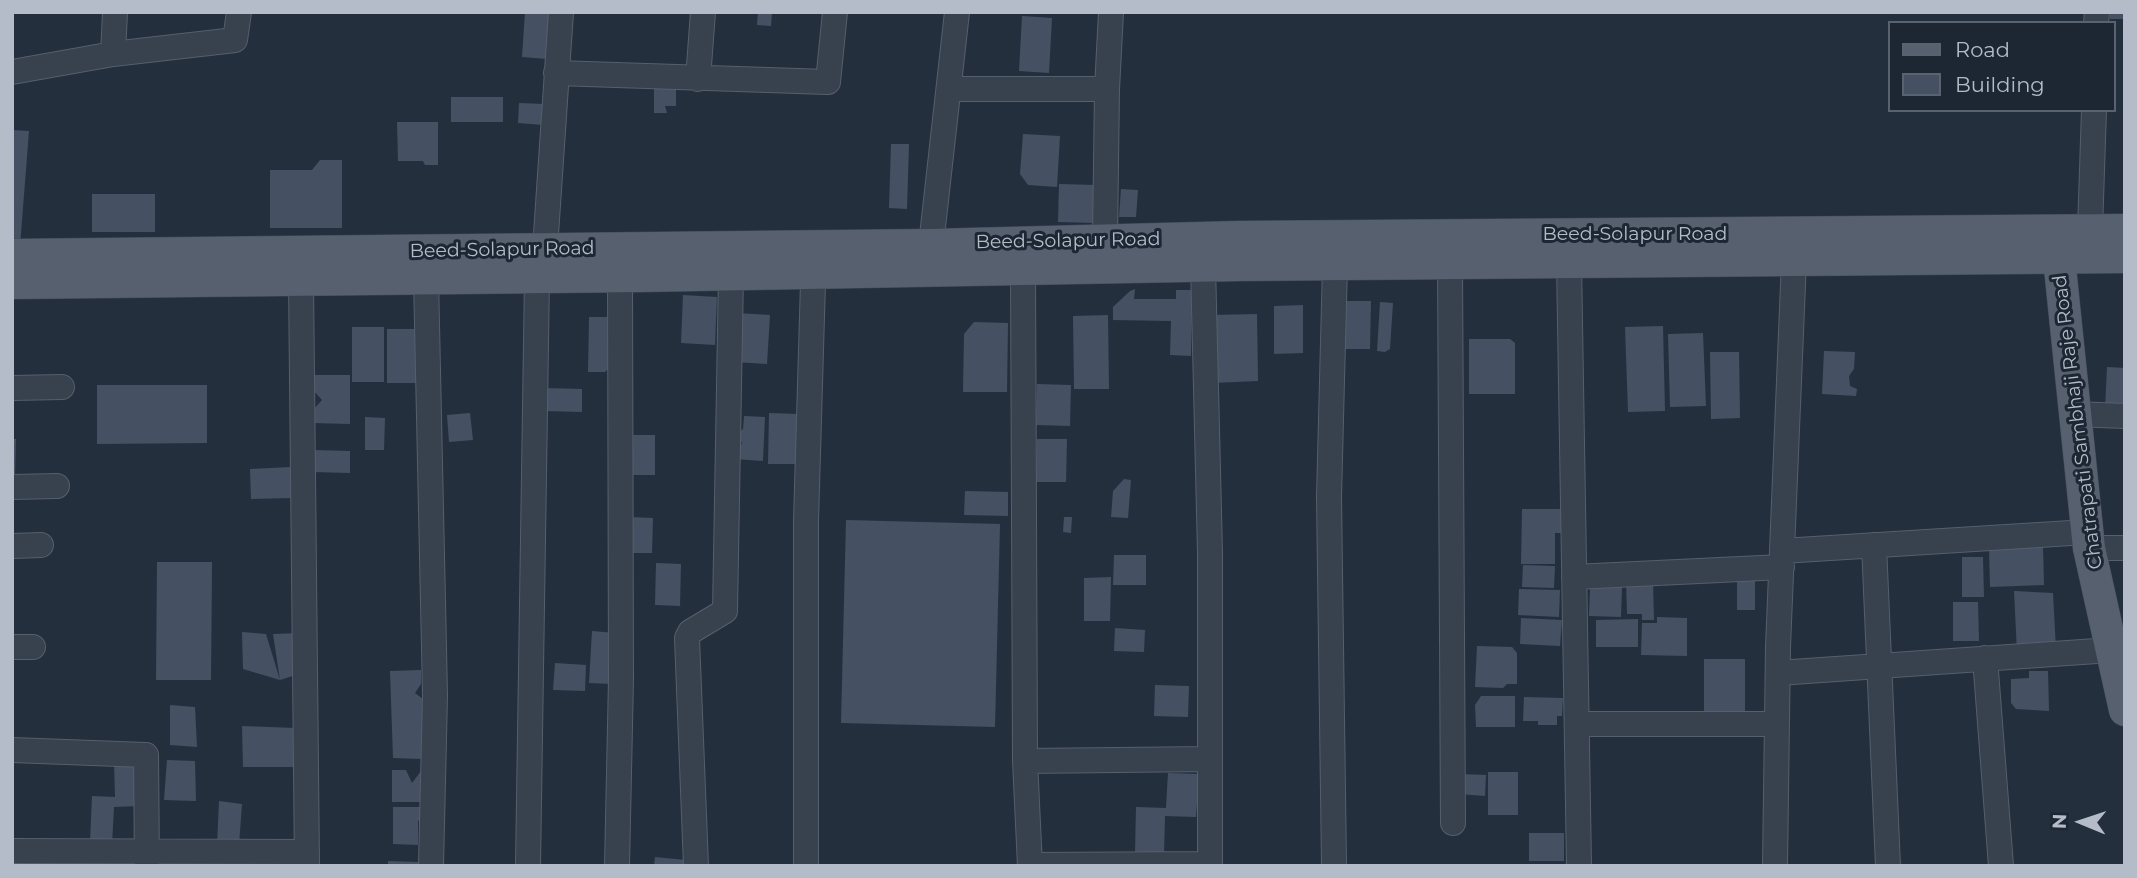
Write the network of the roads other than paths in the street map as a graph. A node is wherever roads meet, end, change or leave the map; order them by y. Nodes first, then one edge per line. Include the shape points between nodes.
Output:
1 (115, 12) edge
2 (239, 12) edge
3 (561, 12) edge
4 (703, 12) edge
5 (835, 12) edge
6 (957, 12) edge
7 (1111, 12) edge
8 (113, 54) junction
9 (12, 72) edge
10 (556, 74) junction
11 (698, 79) junction
12 (948, 89) junction
13 (1107, 89) junction
14 (2094, 112) edge
15 (2090, 230) junction
16 (2125, 230) edge
17 (1105, 240) junction
18 (931, 245) junction
19 (12, 255) edge
20 (2125, 257) edge
21 (2059, 258) junction
22 (1794, 260) junction
23 (1569, 262) junction
24 (541, 263) junction
25 (1450, 263) junction
26 (1335, 264) junction
27 (1203, 265) junction
28 (1023, 269) junction
29 (811, 273) junction
30 (731, 274) junction
31 (620, 276) junction
32 (426, 278) junction
33 (301, 280) junction
34 (12, 283) edge
35 (62, 387) dead end
36 (12, 388) edge
37 (2074, 414) junction
38 (2125, 416) edge
39 (57, 486) dead end
40 (12, 487) edge
41 (2088, 540) junction
42 (41, 545) dead end
43 (1874, 545) junction
44 (12, 546) edge
45 (2125, 548) edge
46 (1782, 559) junction
47 (1574, 578) junction
48 (2111, 650) junction
49 (1985, 658) junction
50 (1878, 666) junction
51 (1778, 673) junction
52 (2125, 710) edge
53 (1777, 723) junction
54 (1577, 724) junction
55 (12, 750) edge
56 (1210, 759) junction
57 (1025, 761) junction
58 (1453, 823) dead end
59 (12, 851) edge
60 (147, 858) edge
61 (307, 859) edge
62 (1030, 865) edge
63 (1210, 865) edge
64 (431, 866) edge
65 (528, 866) edge
66 (617, 866) edge
67 (696, 866) edge
68 (806, 866) edge
69 (1334, 866) edge
70 (1579, 866) edge
71 (1775, 866) edge
72 (1888, 866) edge
73 (2001, 866) edge

1 - 8 street
2 - 8 street via 235,40
3 - 10 street
4 - 11 street
5 - 11 street via 828,82
6 - 12 street
7 - 13 street
8 - 9 street
10 - 11 street
10 - 24 street
12 - 13 street
12 - 18 street
13 - 17 street
14 - 15 street
15 - 16 main road, Beed-Solapur Road
15 - 17 main road, Beed-Solapur Road
17 - 18 main road, Beed-Solapur Road
18 - 24 main road, Beed-Solapur Road
19 - 24 main road, Beed-Solapur Road
20 - 21 main road, Beed-Solapur Road
21 - 22 main road, Beed-Solapur Road
21 - 37 main road, Chatrapati Sambhaji Raje Road
22 - 23 main road, Beed-Solapur Road
22 - 46 street
23 - 25 main road, Beed-Solapur Road
23 - 47 street
24 - 31 main road, Beed-Solapur Road
24 - 32 main road, Beed-Solapur Road
24 - 65 street
25 - 26 main road, Beed-Solapur Road
25 - 58 street
26 - 27 main road, Beed-Solapur Road
26 - 69 street via 1329,497
27 - 28 main road, Beed-Solapur Road
27 - 56 street
28 - 29 main road, Beed-Solapur Road
28 - 57 street
29 - 30 main road, Beed-Solapur Road
29 - 68 street
30 - 31 main road, Beed-Solapur Road
30 - 67 street via 726,611 687,638
31 - 66 street
32 - 33 main road, Beed-Solapur Road
32 - 64 street via 435,695
33 - 34 main road, Beed-Solapur Road
33 - 61 street
35 - 36 street
37 - 38 street
37 - 41 main road, Chatrapati Sambhaji Raje Road
39 - 40 street
41 - 43 street
41 - 45 street
41 - 48 main road, Chatrapati Sambhaji Raje Road
42 - 44 street
43 - 46 street
43 - 50 street
46 - 47 street
46 - 51 street
47 - 54 street
48 - 49 street
48 - 52 main road, Chatrapati Sambhaji Raje Road
49 - 50 street
49 - 73 street
50 - 51 street
50 - 72 street
51 - 53 street
53 - 54 street
53 - 71 street
54 - 70 street
55 - 60 street via 146,755
56 - 57 street
56 - 63 street
57 - 62 street
59 - 60 street
60 - 61 street
62 - 63 street

